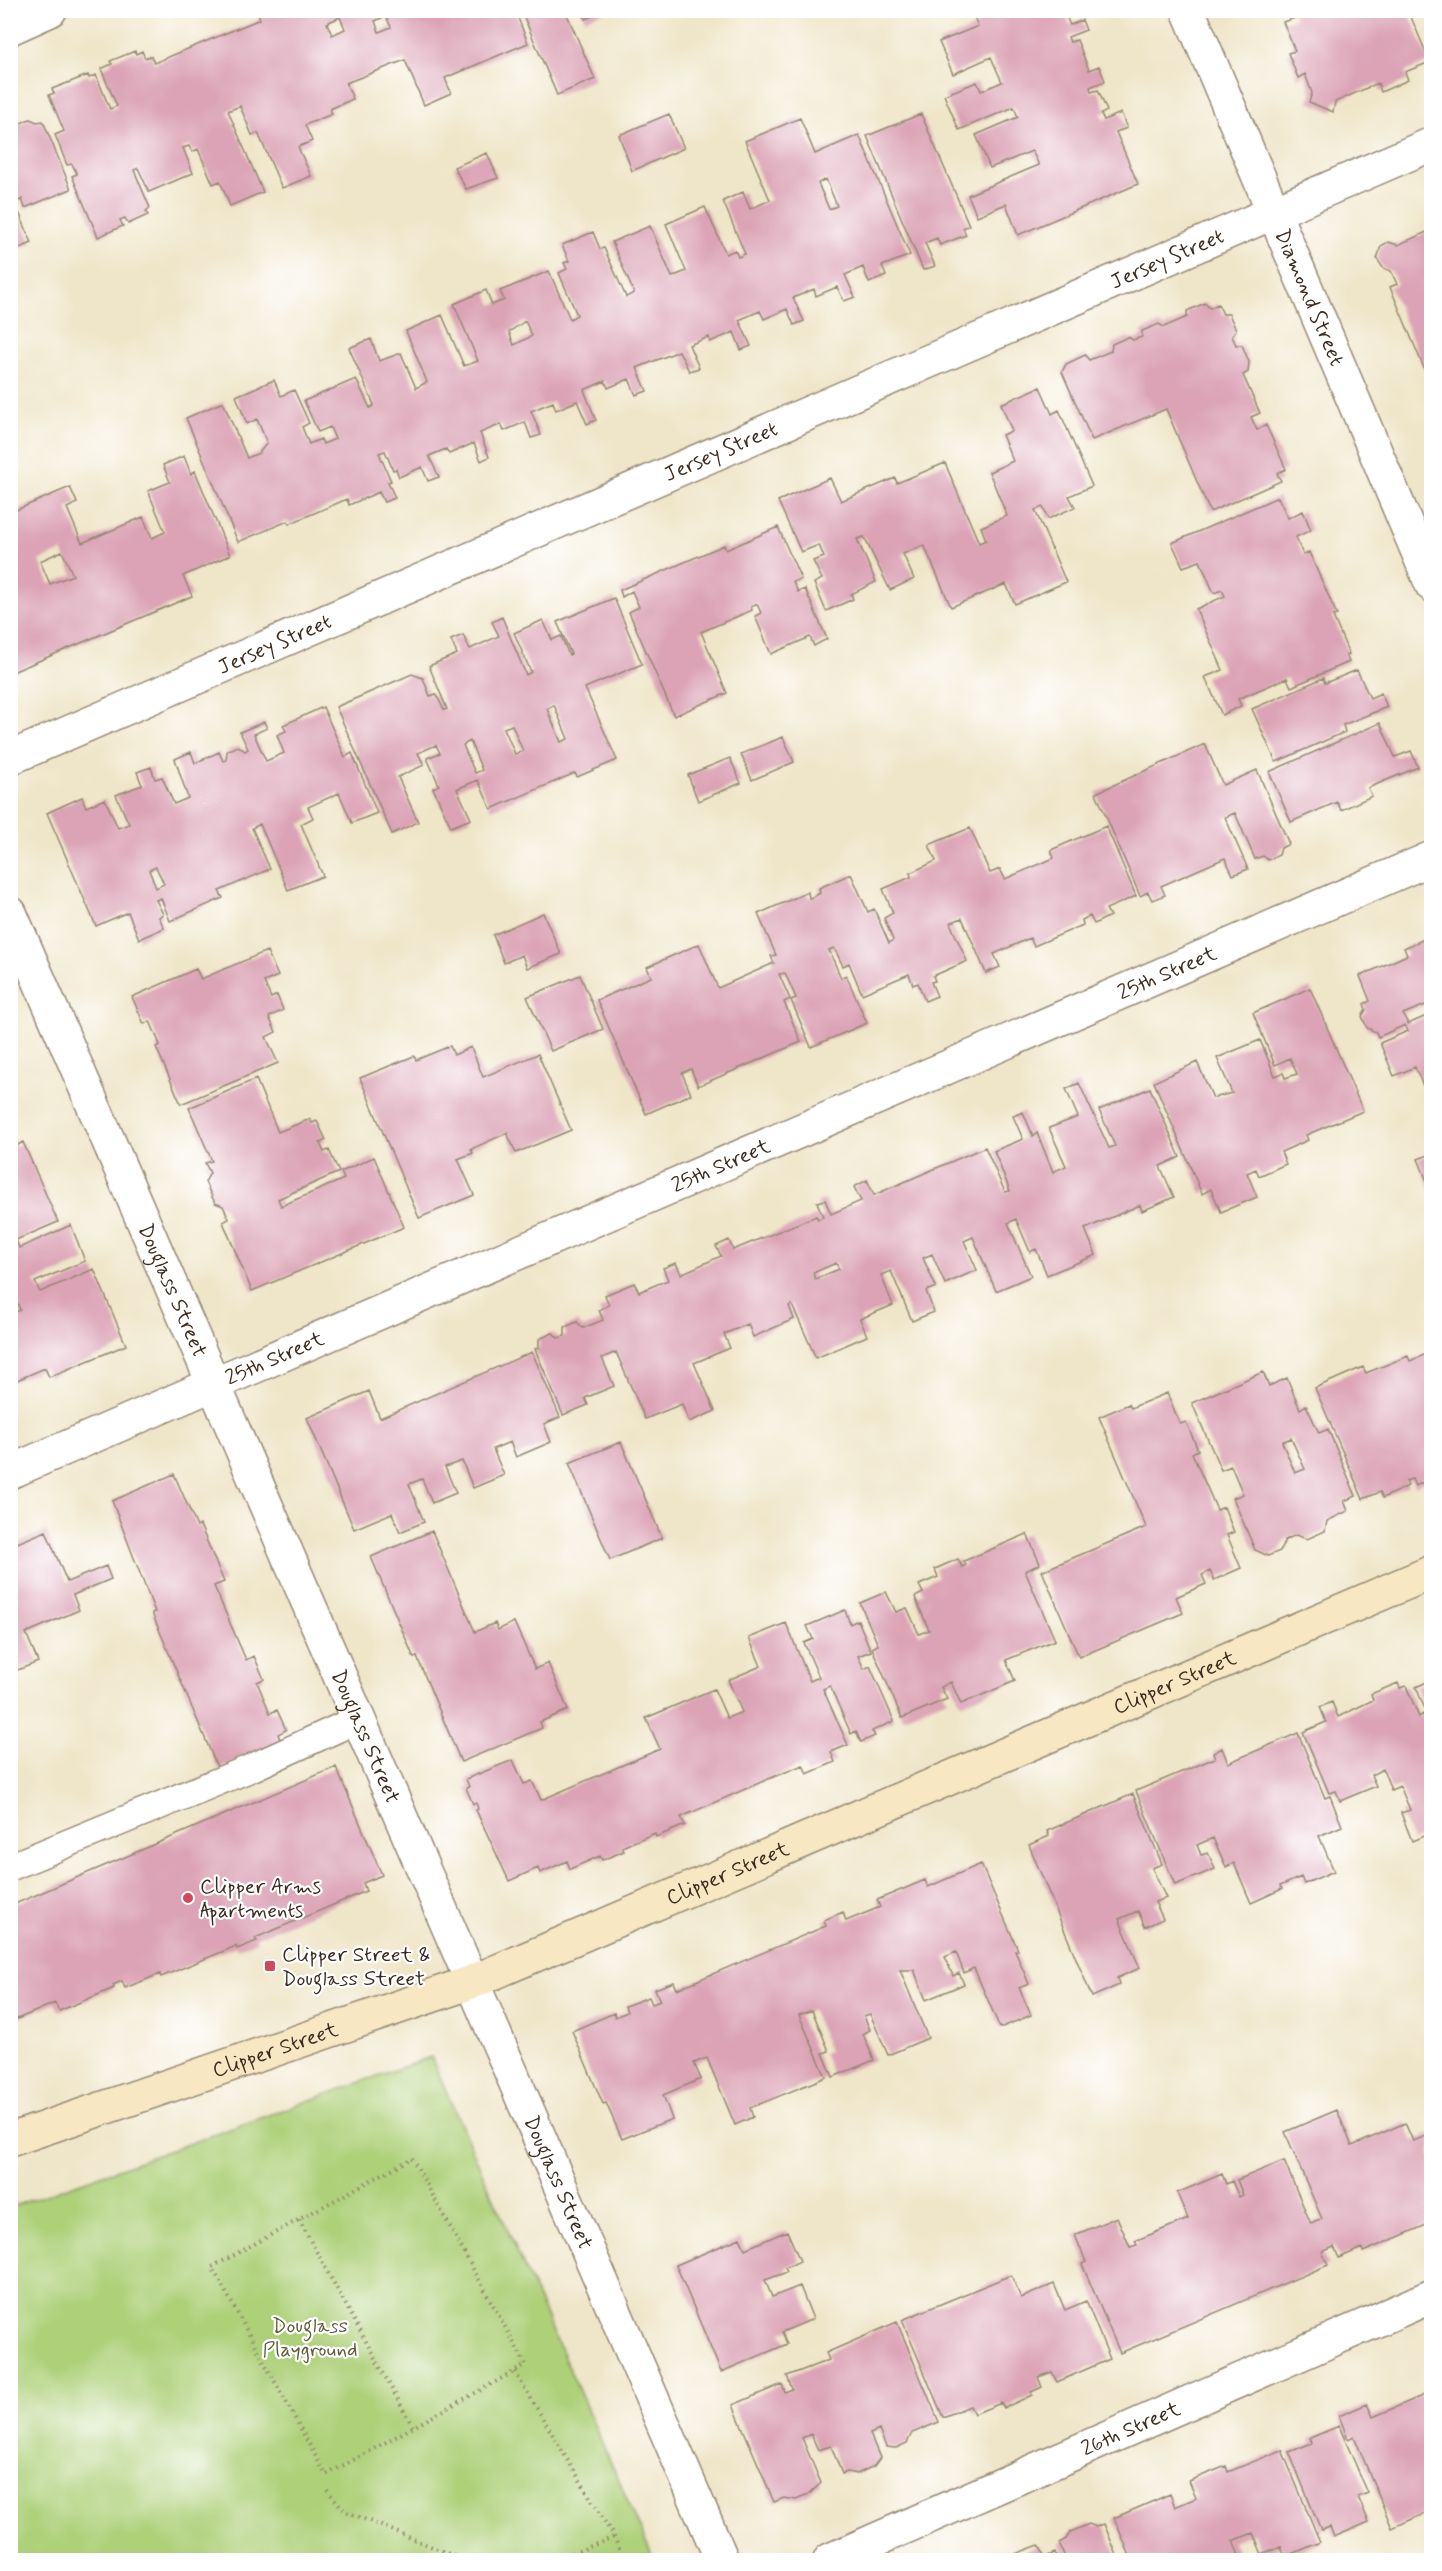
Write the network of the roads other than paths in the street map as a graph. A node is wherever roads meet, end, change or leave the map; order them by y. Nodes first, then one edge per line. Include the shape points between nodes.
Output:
1 (50, 10) edge
2 (1188, 10) edge
3 (10, 28) edge
4 (1431, 144) edge
5 (1273, 212) junction
6 (1431, 585) edge
7 (10, 758) edge
8 (1431, 858) edge
9 (10, 913) edge
10 (214, 1384) junction
11 (10, 1472) edge
12 (1431, 1572) edge
13 (358, 1719) junction
14 (10, 1867) edge
15 (472, 1982) junction
16 (10, 2140) edge
17 (1431, 2296) edge
18 (722, 2560) edge
19 (830, 2560) edge

1 - 3 street
2 - 5 street, Diamond Street
4 - 5 street, Jersey Street
5 - 6 street, Diamond Street
5 - 7 street, Jersey Street
8 - 10 street, 25th Street
9 - 10 street, Douglass Street
10 - 11 street, 25th Street
10 - 13 street, Douglass Street
12 - 15 street, Clipper Street
13 - 14 lane via 251,1768
13 - 15 street, Douglass Street
15 - 16 street, Clipper Street
15 - 18 street, Douglass Street
17 - 19 street, 26th Street

